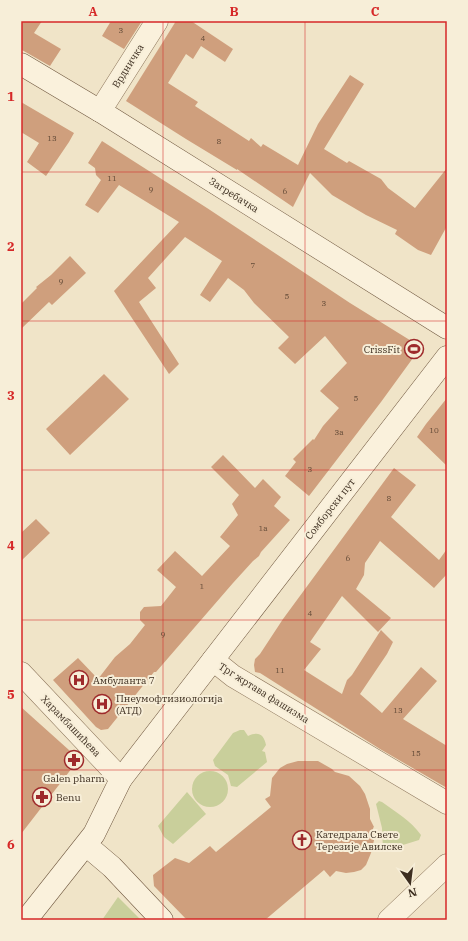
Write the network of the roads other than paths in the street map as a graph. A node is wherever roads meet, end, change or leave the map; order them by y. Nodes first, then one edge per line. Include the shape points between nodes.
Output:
1 (157, 21) edge
2 (21, 64) edge
3 (100, 112) junction
4 (447, 328) edge
5 (447, 357) edge
6 (213, 660) junction
7 (21, 673) edge
8 (121, 778) junction
9 (447, 803) edge
10 (86, 845) junction
11 (447, 865) edge
12 (26, 920) edge
13 (162, 920) edge
14 (389, 920) edge

1 - 3 street, Врдничка
2 - 3 street, Загребачка
3 - 4 street, Загребачка
5 - 6 street, Сомборски пут
6 - 8 street, Трг жртава фашизма
6 - 9 street, Трг жртава фашизма via 233,676
7 - 8 street, Харамбашићева
8 - 10 street, Трг жртава фашизма
10 - 12 street, Трг жртава фашизма
10 - 13 street via 112,867
11 - 14 street

